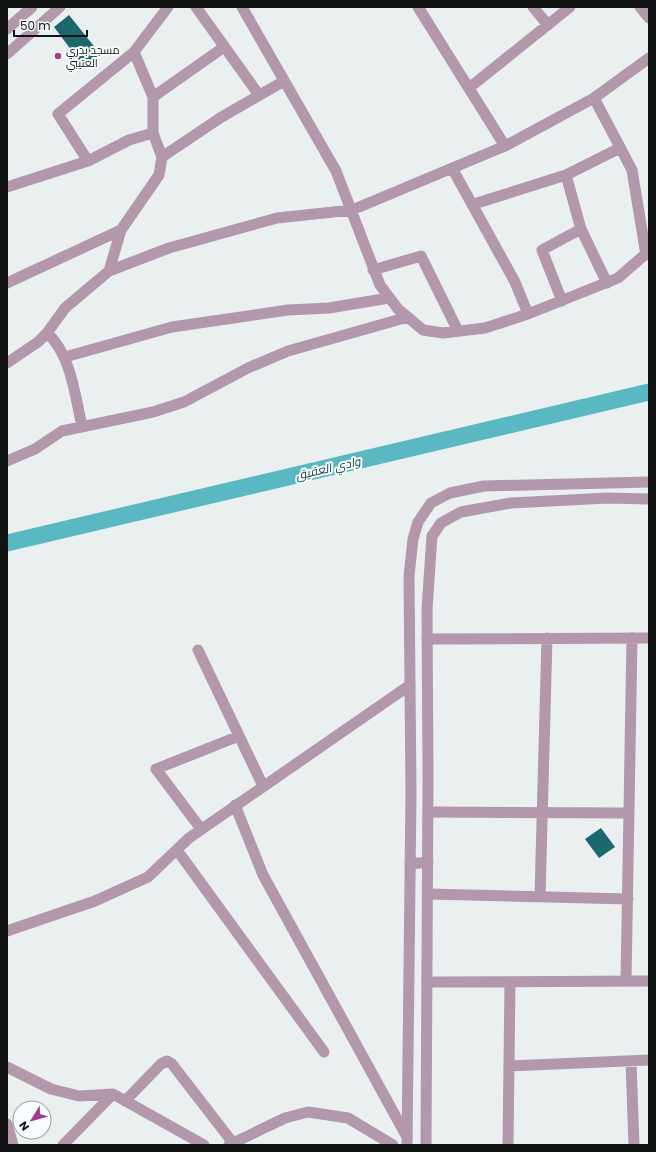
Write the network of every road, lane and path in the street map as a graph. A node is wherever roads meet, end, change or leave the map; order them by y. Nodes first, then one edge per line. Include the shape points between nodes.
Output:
1 (32, 7) edge
2 (60, 7) edge
3 (168, 7) edge
4 (196, 7) edge
5 (418, 7) edge
6 (533, 7) edge
7 (570, 7) edge
8 (640, 7) edge
9 (244, 8) edge
10 (649, 18) edge
11 (548, 25) junction
12 (8, 26) edge
13 (224, 47) junction
14 (134, 52) junction
15 (7, 54) edge
16 (649, 58) edge
17 (284, 81) junction
18 (469, 88) junction
19 (259, 95) junction
20 (153, 97) junction
21 (594, 98) junction
22 (154, 133) junction
23 (505, 146) junction
24 (620, 148) junction
25 (162, 157) junction
26 (88, 161) junction
27 (452, 168) junction
28 (566, 174) junction
29 (7, 187) edge
30 (474, 204) junction
31 (352, 210) junction
32 (581, 229) junction
33 (121, 230) junction
34 (647, 253) edge
35 (373, 270) junction
36 (109, 271) junction
37 (7, 283) edge
38 (607, 283) junction
39 (389, 298) junction
40 (562, 301) junction
41 (528, 314) junction
42 (408, 318) junction
43 (458, 331) junction
44 (48, 333) junction
45 (64, 357) junction
46 (7, 363) edge
47 (82, 426) junction
48 (7, 461) edge
49 (637, 481) junction
50 (649, 482) edge
51 (636, 498) junction
52 (649, 499) edge
53 (547, 638) junction
54 (632, 638) junction
55 (649, 638) edge
56 (427, 639) junction
57 (198, 650) dead end
58 (410, 685) junction
59 (239, 736) junction
60 (263, 786) junction
61 (235, 805) junction
62 (428, 812) junction
63 (542, 813) junction
64 (629, 813) junction
65 (201, 829) junction
66 (176, 850) junction
67 (428, 862) junction
68 (410, 864) junction
69 (428, 894) junction
70 (540, 896) junction
71 (628, 899) junction
72 (7, 931) edge
73 (626, 981) junction
74 (649, 981) edge
75 (427, 982) junction
76 (510, 982) junction
77 (324, 1052) dead end
78 (649, 1060) edge
79 (631, 1061) junction
80 (509, 1066) junction
81 (7, 1067) edge
82 (113, 1094) junction
83 (125, 1101) junction
84 (7, 1124) edge
85 (407, 1141) edge
86 (231, 1144) edge
87 (13, 1145) edge
88 (63, 1145) edge
89 (204, 1145) edge
90 (393, 1145) edge
91 (426, 1145) edge
92 (508, 1145) edge
93 (634, 1145) edge

1 - 12 street
2 - 15 street
3 - 14 street
4 - 13 street
5 - 18 street
6 - 11 street
7 - 11 street
8 - 10 street
9 - 17 street
11 - 18 street
13 - 19 street
13 - 20 street
14 - 20 street
14 - 26 street via 58,114
16 - 21 street
17 - 19 street
17 - 31 street via 336,171
18 - 23 street
19 - 25 street
20 - 22 street
21 - 23 street
21 - 24 street
22 - 25 street
22 - 26 street via 129,140
23 - 27 street
24 - 28 street
24 - 34 street via 632,170
25 - 33 street via 159,175
26 - 29 street
27 - 30 street
27 - 31 street
28 - 30 street
28 - 32 street
30 - 41 street via 515,282
31 - 35 street
31 - 36 street via 277,218 169,248
32 - 38 street
32 - 40 street via 542,250
33 - 36 street
33 - 37 street
34 - 38 street via 618,278
35 - 39 street
35 - 43 street via 421,256
36 - 44 street via 65,308
38 - 40 street
39 - 42 street
39 - 45 street via 172,327
40 - 41 street
41 - 43 street via 485,328
42 - 43 street via 423,330
42 - 47 street via 288,351 248,368 184,402 153,412
44 - 45 street via 57,342
44 - 46 street
45 - 47 street
47 - 48 street via 62,431 35,449
49 - 50 street
49 - 51 street
49 - 58 street via 484,486 450,493 431,503 418,522 413,539 409,576
51 - 52 street
51 - 56 street via 511,503 461,512 441,523 432,536
53 - 54 street
53 - 56 street
53 - 63 street
54 - 55 street
54 - 64 street
56 - 62 street
57 - 59 street
58 - 60 street
58 - 68 street
59 - 60 street
59 - 65 street via 156,769
60 - 61 street
61 - 65 street
61 - 85 street via 263,874
62 - 63 street
62 - 67 street
63 - 64 street
63 - 70 street
64 - 71 street
65 - 66 street
66 - 72 street via 148,877 95,902
66 - 77 street
67 - 68 street
67 - 69 street
68 - 85 street
69 - 70 street
69 - 75 street
70 - 71 street
71 - 73 street
73 - 74 street
73 - 76 street
75 - 76 street
75 - 91 street
76 - 80 street
78 - 79 street
79 - 80 street
79 - 93 street
80 - 92 street
81 - 82 street via 51,1089 79,1096
82 - 83 street
82 - 88 street
83 - 86 street via 167,1061 172,1064
83 - 89 street
84 - 87 street
86 - 90 street via 285,1118 308,1112 348,1118

